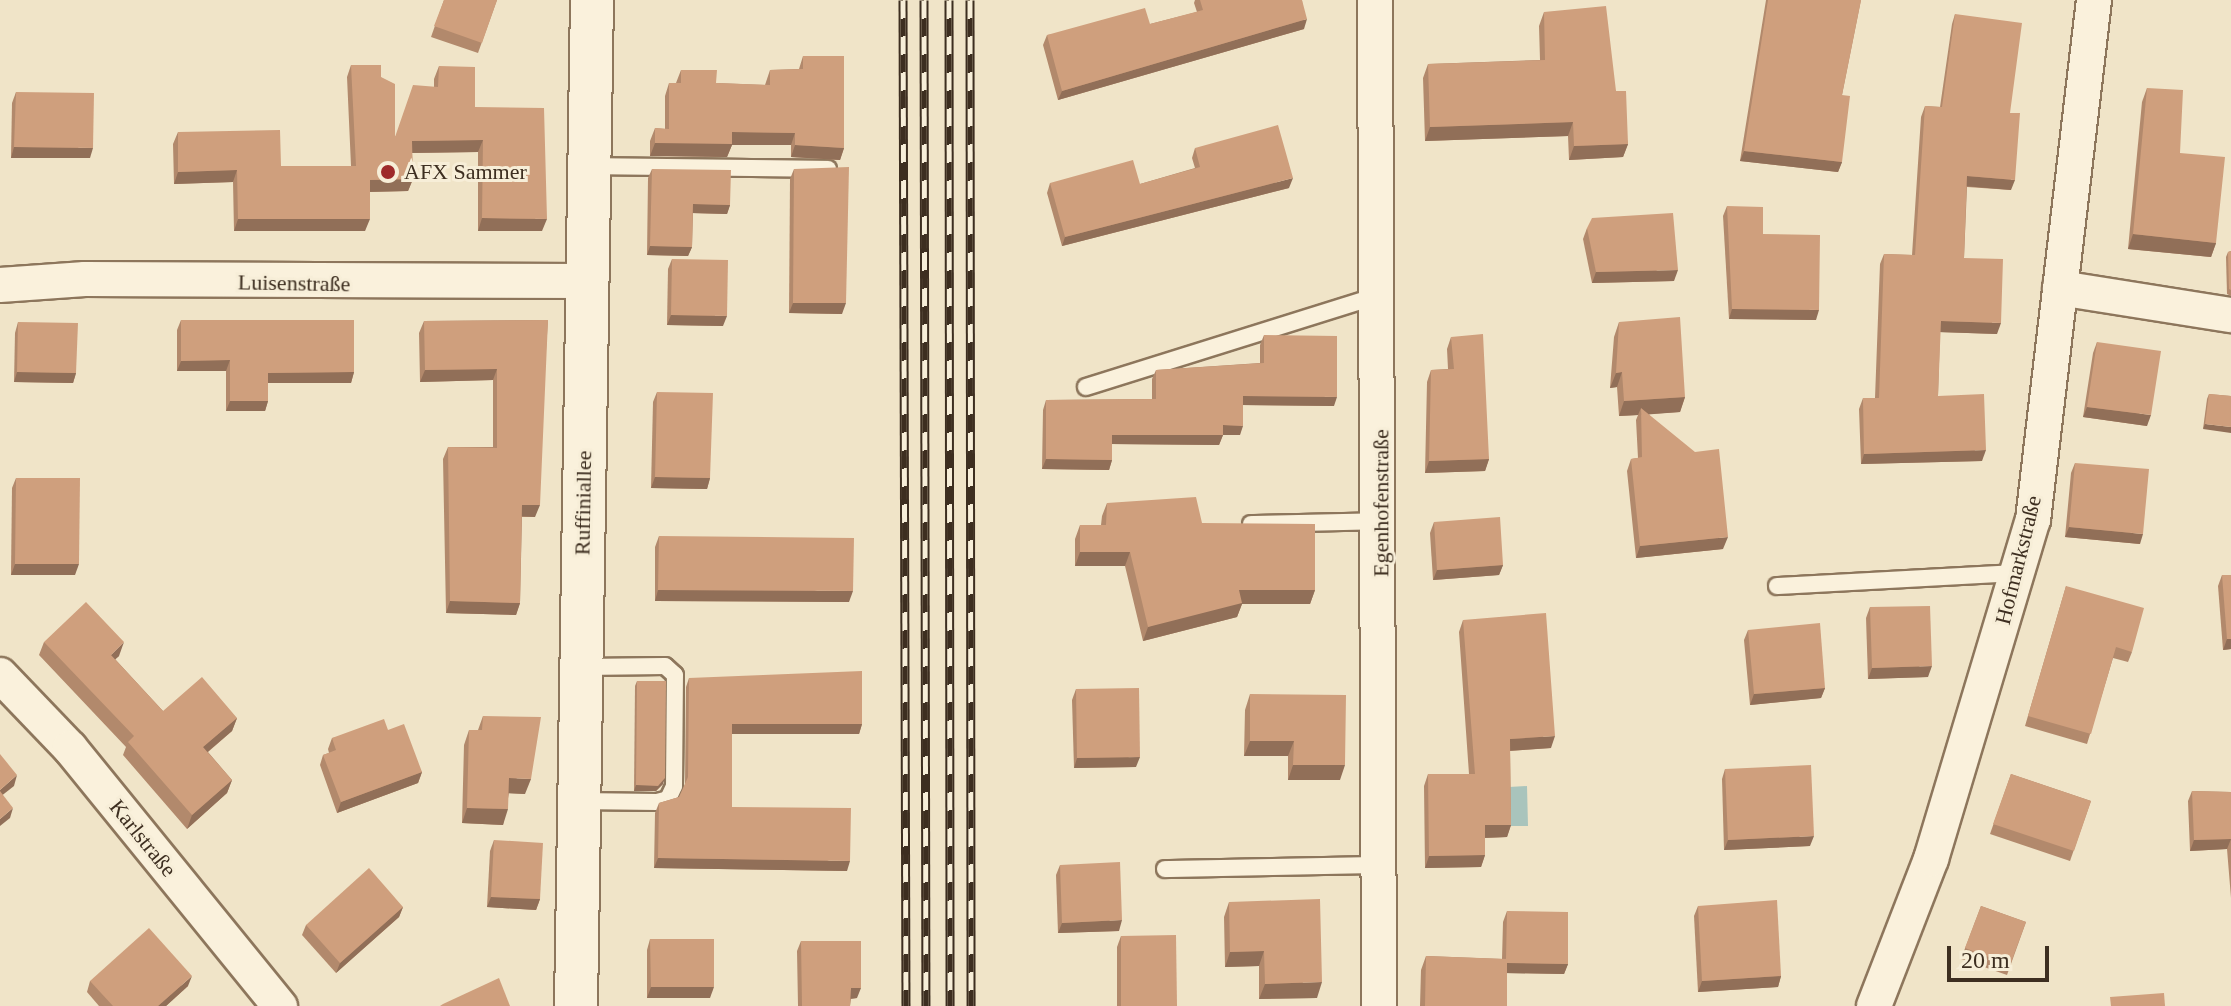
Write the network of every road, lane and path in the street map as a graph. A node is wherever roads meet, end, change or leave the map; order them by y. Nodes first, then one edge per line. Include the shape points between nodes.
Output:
1 (592, 0) edge
2 (1375, 0) edge
3 (2094, 0) edge
4 (590, 166) junction
5 (833, 169) edge
6 (588, 281) junction
7 (0, 285) edge
8 (2060, 288) junction
9 (1380, 295) junction
10 (2231, 315) edge
11 (1086, 387) dead end
12 (1381, 521) junction
13 (1230, 525) edge
14 (2018, 573) junction
15 (1777, 586) dead end
16 (580, 667) junction
17 (0, 675) edge
18 (578, 801) junction
19 (1382, 865) junction
20 (1165, 869) dead end
21 (280, 1006) edge
22 (576, 1006) edge
23 (1379, 1006) edge
24 (1874, 1006) edge

1 - 4 street, Ruffiniallee
2 - 9 street, Egenhofenstraße
3 - 8 street, Hofmarkstraße
4 - 5 lane
4 - 6 street, Ruffiniallee
6 - 7 street, Luisenstraße via 85,279
6 - 16 street, Ruffiniallee
8 - 10 street
8 - 14 street, Hofmarkstraße via 2033,520
9 - 11 lane
9 - 12 street, Egenhofenstraße
12 - 13 lane
12 - 19 street, Egenhofenstraße
14 - 15 lane
14 - 24 street, Hofmarkstraße via 1931,859
16 - 18 street, Ruffiniallee
16 - 18 lane via 665,666 675,675 674,786 668,799 657,802
17 - 21 street, Karlstraße via 70,748
18 - 22 street, Ruffiniallee
19 - 20 lane
19 - 23 street, Egenhofenstraße

